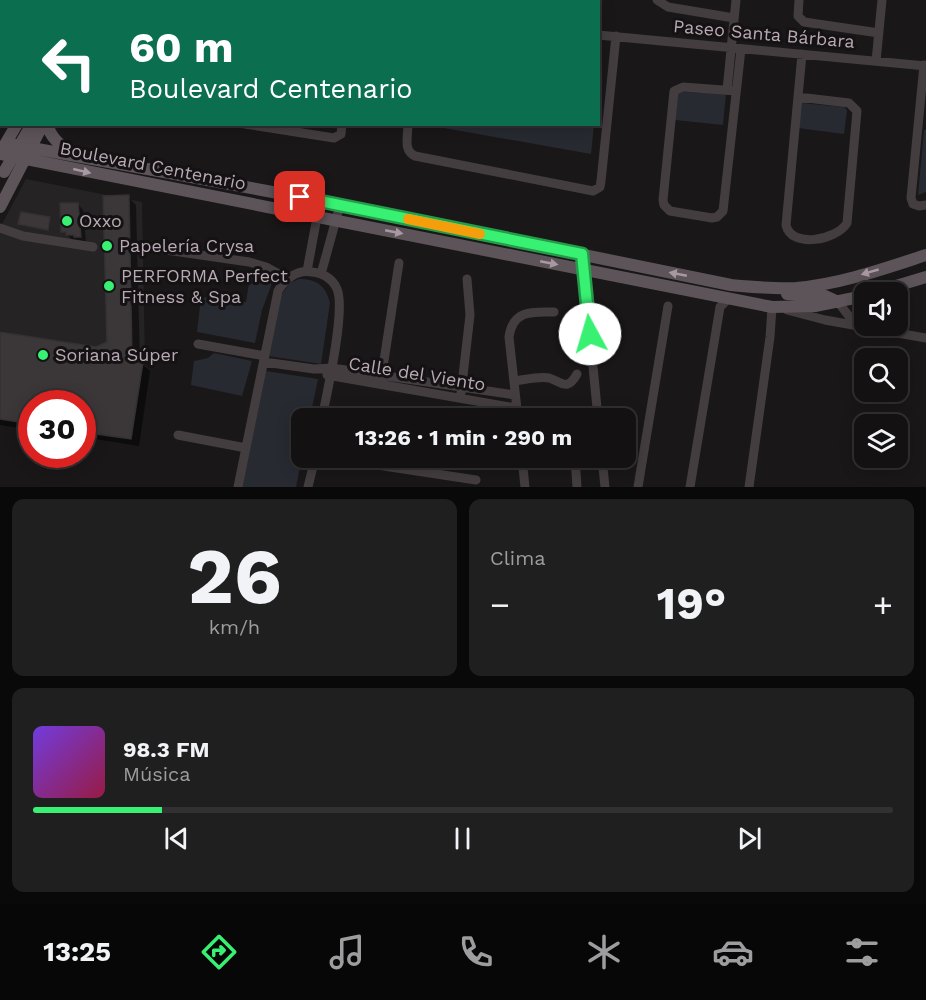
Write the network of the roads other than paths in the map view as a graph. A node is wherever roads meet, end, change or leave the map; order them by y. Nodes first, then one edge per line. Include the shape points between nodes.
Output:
1 (657, 0) edge
2 (736, 0) edge
3 (799, 0) edge
4 (882, 0) edge
5 (734, 18) junction
6 (879, 33) junction
7 (600, 35) edge
8 (616, 36) junction
9 (736, 48) junction
10 (802, 54) junction
11 (876, 61) junction
12 (925, 65) edge
13 (600, 82) edge
14 (611, 83) junction
15 (731, 91) junction
16 (798, 97) junction
17 (922, 125) edge
18 (16, 126) edge
19 (31, 126) edge
20 (44, 126) edge
21 (46, 126) edge
22 (342, 126) edge
23 (408, 126) edge
24 (274, 127) edge
25 (0, 142) edge
26 (31, 147) junction
27 (0, 154) edge
28 (73, 155) junction
29 (25, 159) junction
30 (0, 181) edge
31 (1, 199) edge
32 (320, 201) junction
33 (926, 205) edge
34 (340, 206) junction
35 (316, 217) junction
36 (337, 221) junction
37 (0, 228) edge
38 (93, 247) dead end
39 (159, 249) dead end
40 (582, 254) junction
41 (926, 255) edge
42 (399, 263) dead end
43 (584, 270) junction
44 (307, 271) junction
45 (321, 274) junction
46 (926, 277) edge
47 (288, 279) junction
48 (466, 279) dead end
49 (908, 283) edge
50 (759, 287) junction
51 (854, 298) edge
52 (721, 301) junction
53 (838, 302) junction
54 (668, 306) dead end
55 (776, 307) junction
56 (554, 312) dead end
57 (854, 323) edge
58 (854, 324) edge
59 (908, 334) edge
60 (926, 338) edge
61 (198, 344) dead end
62 (264, 359) junction
63 (331, 372) junction
64 (577, 374) dead end
65 (382, 375) junction
66 (514, 381) junction
67 (381, 386) junction
68 (462, 387) junction
69 (515, 395) junction
70 (460, 398) junction
71 (324, 408) edge
72 (516, 408) joint
73 (597, 408) edge
74 (178, 435) dead end
75 (246, 448) junction
76 (313, 468) edge
77 (397, 468) edge
78 (523, 468) edge
79 (576, 468) edge
80 (603, 468) edge
81 (476, 480) dead end
82 (238, 487) edge
83 (308, 487) edge
84 (525, 487) edge
85 (577, 487) edge
86 (605, 487) edge
87 (638, 487) edge
88 (690, 487) edge
89 (749, 487) edge

1 - 5 street via 668,7
2 - 5 street
3 - 6 street via 798,16 804,22
4 - 6 street
5 - 9 street
6 - 11 street
7 - 8 street, Paseo Santa Bárbara
8 - 9 street, Paseo Santa Bárbara
8 - 14 street
9 - 10 street, Paseo Santa Bárbara
9 - 15 street
10 - 11 street, Paseo Santa Bárbara
10 - 16 street
11 - 12 street, Paseo Santa Bárbara
12 - 17 street
13 - 14 street
14 - 23 street via 600,187 593,190 415,156 407,148
15 - 15 street via 683,87 674,91 663,200 670,211 712,218 723,212
16 - 16 street via 786,225 789,234 816,240 831,236 847,223 857,111 849,103
17 - 33 street via 911,198 913,204
18 - 27 main road, bridge
19 - 30 main road, bridge
20 - 26 main road
21 - 28 main road via 55,141
22 - 24 street via 341,134 334,138
25 - 26 main road, Boulevard Centenario
26 - 28 main road, Boulevard Centenario
26 - 29 main road
27 - 29 main road, Boulevard Centenario
28 - 32 main road, Boulevard Centenario
29 - 31 main road
29 -> 35 main road, Boulevard Centenario
32 - 34 main road, Boulevard Centenario
32 - 35 street
34 - 36 street
34 - 40 main road, Boulevard Centenario
35 - 36 main road, Boulevard Centenario
35 - 44 street
36 -> 43 main road, Boulevard Centenario
36 - 45 street
37 - 38 street via 23,236
39 - 47 street via 249,262
40 - 43 street
50 -> 40 main road, Boulevard Centenario via 731,285
41 -> 50 main road, Boulevard Centenario via 836,282 793,288
42 - 65 street
43 - 52 main road, Boulevard Centenario
43 - 73 street
44 - 45 street
44 - 47 street
45 - 63 street via 337,288 340,300
46 - 49 main road
47 - 62 street via 278,291
48 - 68 street via 470,315
50 - 53 main road via 787,294 825,296
51 - 53 main road, Boulevard Centenario
52 - 55 main road, Boulevard Centenario
52 - 88 street
53 - 55 main road, Boulevard Centenario
53 - 57 street
54 - 87 street
55 - 58 street
55 - 89 street
56 - 66 street via 528,312 514,322 509,337
59 - 60 street
61 - 62 street, Calle del Viento
62 - 63 street, Calle del Viento
62 - 75 street
63 - 65 street, Calle del Viento
63 - 67 street, Calle del Viento
63 - 71 street
64 - 66 street via 564,385 548,378
65 - 67 street
65 - 68 street, Calle del Viento
66 - 69 street
67 - 70 street, Calle del Viento
68 - 69 street, Calle del Viento
68 - 70 street
69 - 72 street
70 - 72 street, Calle del Viento
74 - 75 street
75 - 82 street
76 - 83 street
77 - 81 street
78 - 84 street
79 - 85 street
80 - 86 street

